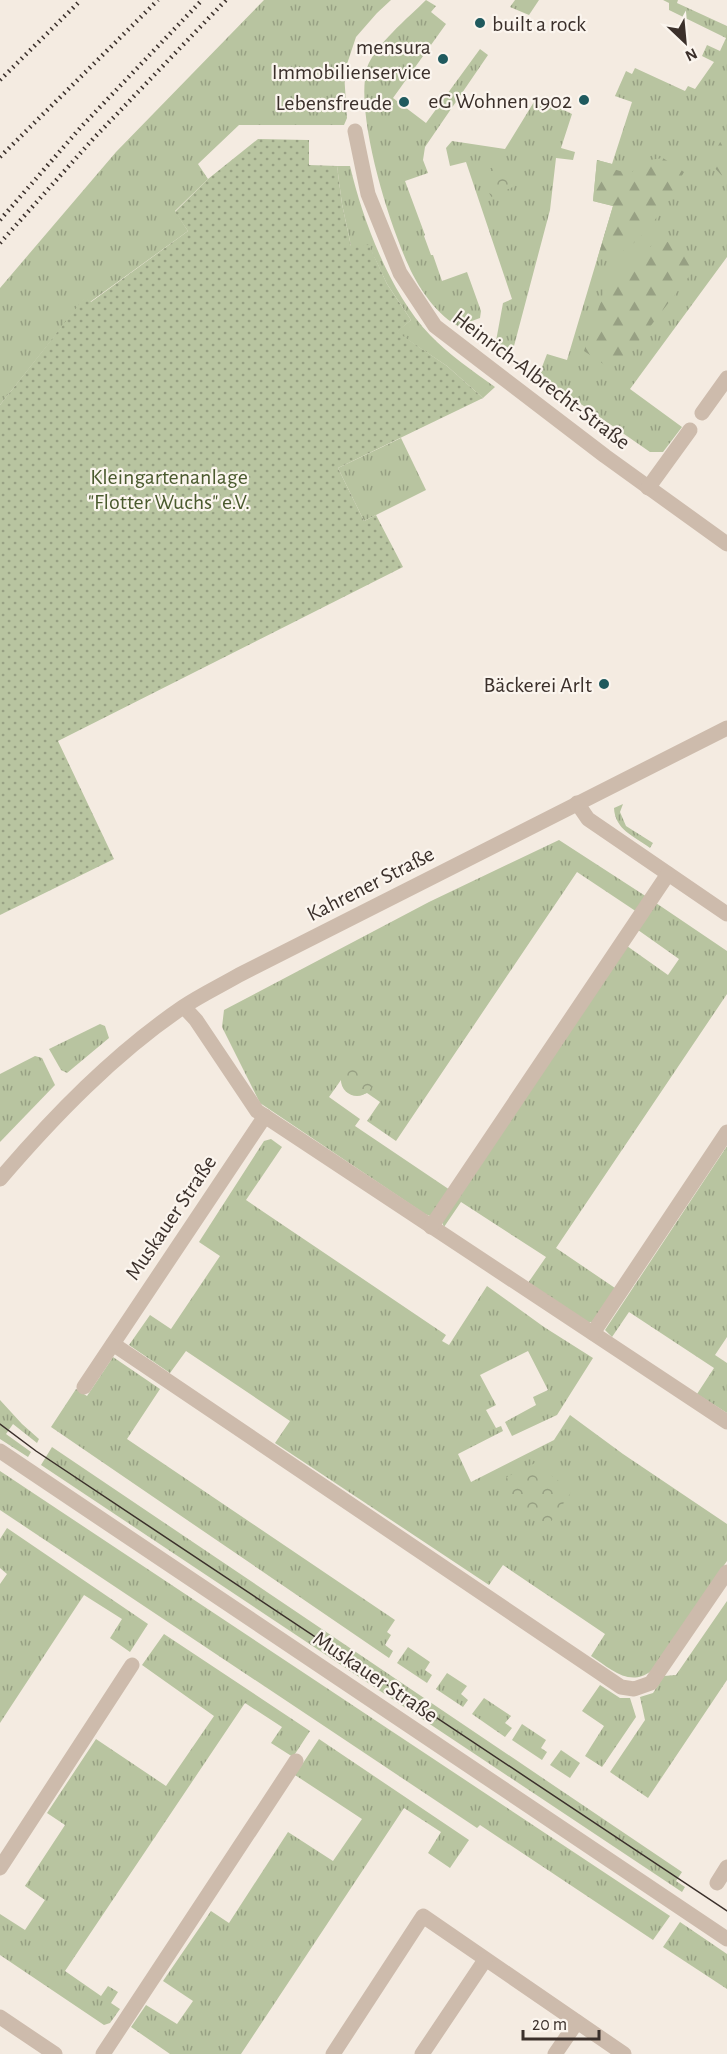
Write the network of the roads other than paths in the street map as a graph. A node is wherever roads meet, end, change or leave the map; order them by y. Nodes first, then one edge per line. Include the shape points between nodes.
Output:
1 (355, 131) dead end
2 (727, 378) edge
3 (702, 413) dead end
4 (690, 430) dead end
5 (648, 488) junction
6 (727, 543) edge
7 (727, 728) edge
8 (577, 803) junction
9 (668, 874) junction
10 (727, 914) edge
11 (184, 1007) junction
12 (265, 1116) junction
13 (727, 1132) edge
14 (0, 1179) edge
15 (431, 1227) junction
16 (593, 1333) junction
17 (113, 1344) junction
18 (84, 1387) dead end
19 (727, 1422) edge
20 (0, 1451) edge
21 (727, 1572) edge
22 (132, 1665) dead end
23 (296, 1761) dead end
24 (0, 1868) edge
25 (727, 1868) edge
26 (717, 1883) dead end
27 (727, 1939) edge
28 (485, 1959) junction
29 (0, 2017) edge
30 (577, 2022) junction
31 (55, 2054) edge
32 (103, 2054) edge
33 (333, 2054) edge
34 (422, 2054) edge
35 (555, 2054) edge
36 (624, 2054) edge

1 - 5 street, Heinrich-Albrecht-Straße via 368,194 400,273 435,326
2 - 3 street
4 - 5 street
5 - 6 street, Heinrich-Albrecht-Straße
7 - 8 street, Kahrener Straße
8 - 9 street via 588,819
8 - 11 street, Kahrener Straße via 239,975
9 - 10 street
9 - 15 street
11 - 12 street via 257,1111
11 - 14 street, Kahrener Straße via 126,1051 32,1142
12 - 15 street
12 - 17 street, Muskauer Straße
13 - 16 street
15 - 16 street
16 - 19 street
17 - 18 street, Muskauer Straße
17 - 21 street via 621,1687 634,1689 651,1683
20 - 27 street, Muskauer Straße
22 - 24 street
23 - 32 street
25 - 26 street
28 - 30 street
28 - 33 street via 423,1916
28 - 34 street
29 - 31 street
30 - 35 street
30 - 36 street

